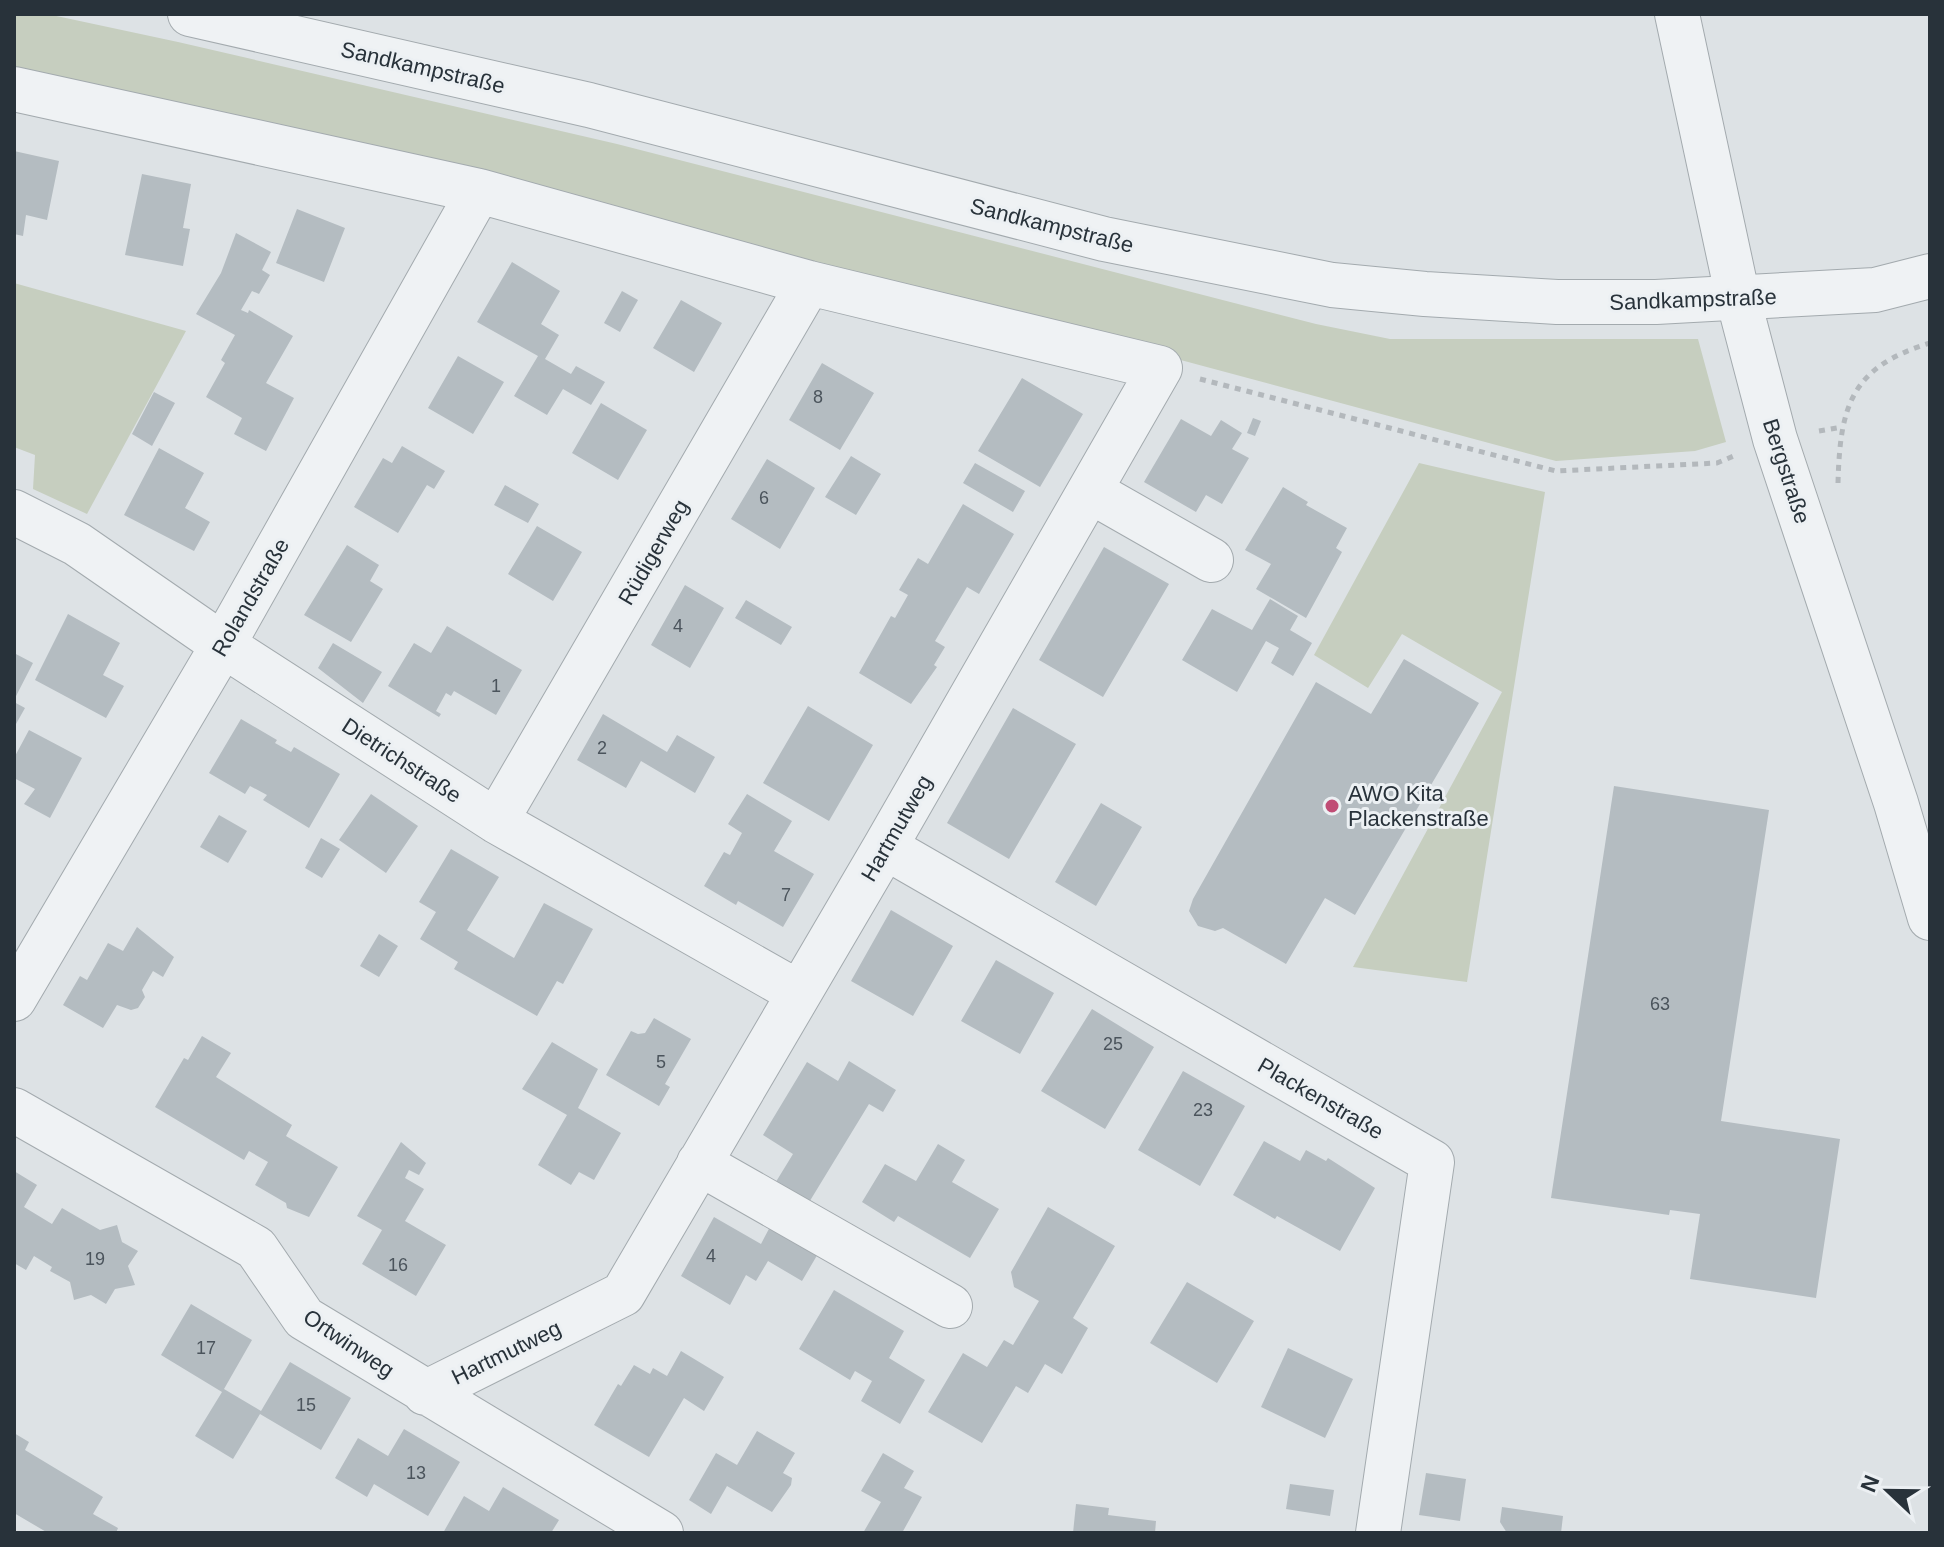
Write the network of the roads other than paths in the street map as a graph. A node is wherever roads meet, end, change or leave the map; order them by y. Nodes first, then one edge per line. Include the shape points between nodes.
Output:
1 (190, 14) edge
2 (1677, 14) edge
3 (14, 89) edge
4 (479, 191) junction
5 (1930, 276) edge
6 (809, 283) junction
7 (1738, 298) junction
8 (1090, 491) junction
9 (14, 512) edge
10 (1211, 560) dead end
11 (223, 645) junction
12 (496, 821) junction
13 (885, 847) junction
14 (1930, 918) edge
15 (799, 993) junction
16 (14, 999) edge
17 (14, 1110) edge
18 (699, 1163) junction
19 (950, 1306) dead end
20 (425, 1393) junction
21 (661, 1533) edge
22 (1378, 1533) edge

1 - 7 street, Sandkampstraße via 589,105 1104,239 1332,285 1557,302
2 - 7 street, Bergstraße
3 - 4 street
4 - 6 street
4 - 11 street, Rolandstraße
5 - 7 street, Sandkampstraße via 1875,290
6 - 8 street, Hartmutweg via 1160,368
6 - 12 street, Rüdigerweg
7 - 14 street, Bergstraße via 1775,439
8 - 10 street
8 - 13 street, Hartmutweg
9 - 11 street, Dietrichstraße via 77,544
11 - 12 street, Dietrichstraße
11 - 16 street, Rolandstraße
12 - 15 street, Dietrichstraße
13 - 15 street, Hartmutweg
13 - 22 street, Plackenstraße via 1432,1162
15 - 18 street, Hartmutweg
17 - 20 street, Ortwinweg via 256,1248 304,1318
18 - 19 street
18 - 20 street, Hartmutweg via 623,1294
20 - 21 street, Ortwinweg

